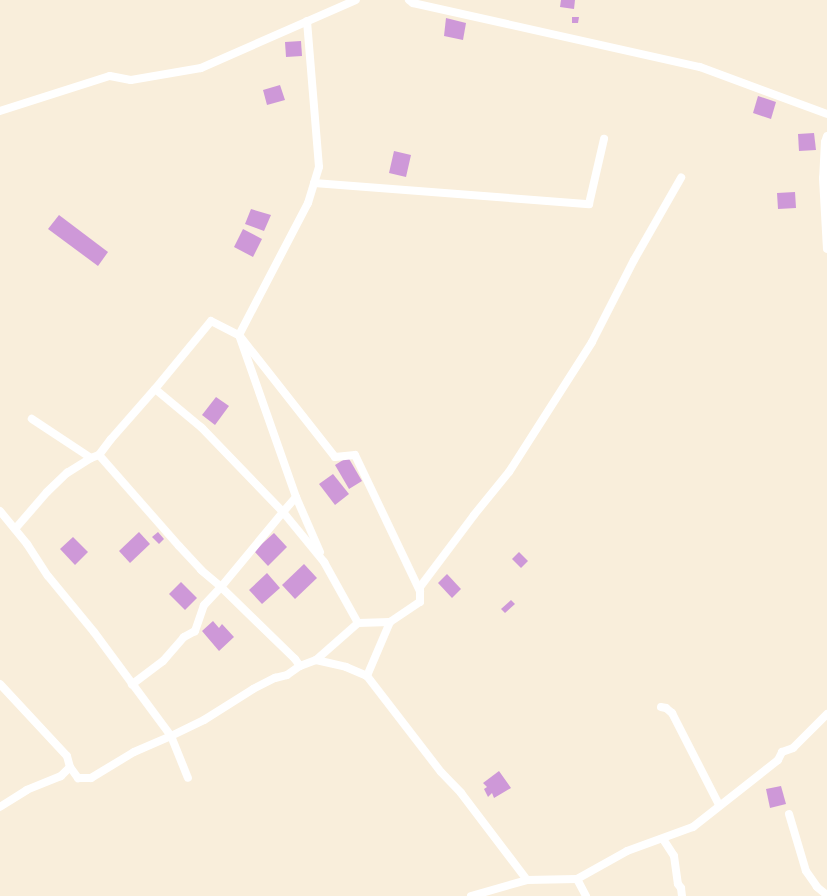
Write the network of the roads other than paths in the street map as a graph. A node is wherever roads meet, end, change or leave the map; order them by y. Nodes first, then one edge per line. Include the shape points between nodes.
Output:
1 (356, 0) edge
2 (408, 0) edge
3 (307, 22) junction
4 (0, 110) edge
5 (827, 114) edge
6 (827, 136) edge
7 (604, 139) dead end
8 (681, 178) dead end
9 (314, 183) junction
10 (827, 249) edge
11 (239, 335) junction
12 (155, 389) junction
13 (32, 419) dead end
14 (95, 456) junction
15 (296, 497) junction
16 (0, 511) edge
17 (283, 512) junction
18 (15, 529) junction
19 (324, 562) junction
20 (221, 587) junction
21 (420, 591) junction
22 (390, 622) junction
23 (358, 623) junction
24 (316, 660) junction
25 (300, 666) junction
26 (367, 676) junction
27 (0, 684) edge
28 (132, 684) junction
29 (661, 707) dead end
30 (827, 714) edge
31 (171, 736) junction
32 (70, 767) junction
33 (188, 778) dead end
34 (719, 805) junction
35 (0, 807) edge
36 (789, 814) dead end
37 (663, 839) junction
38 (577, 879) junction
39 (528, 880) junction
40 (827, 895) edge
41 (471, 896) edge
42 (586, 896) edge
43 (682, 896) edge

1 - 3 street
2 - 5 street via 700,67
3 - 4 street via 201,68 131,80 110,76
3 - 9 street via 319,167
6 - 10 street via 823,178
7 - 9 street via 589,204
8 - 21 street via 634,260 592,342 509,472 450,546 420,587
9 - 11 street via 308,203
11 - 12 street via 211,321
11 - 15 street
11 - 21 street via 335,458 355,455
12 - 14 street
12 - 17 street via 202,428
13 - 14 street
14 - 18 street via 67,472
14 - 20 street
15 - 17 street
15 - 19 street
16 - 18 street
17 - 19 street
17 - 20 street
18 - 28 street
19 - 23 street
20 - 25 street
20 - 28 street via 204,605 195,631 184,637 163,661
21 - 22 street via 420,602
22 - 23 street
22 - 26 street
23 - 24 street
24 - 25 street
24 - 26 street via 346,667
25 - 31 street via 287,675 253,689 204,720
26 - 39 street via 441,772 462,793
27 - 32 street via 67,756
28 - 31 street
29 - 34 street via 672,712
30 - 34 street via 793,748 782,752 778,760
31 - 32 street via 134,752 91,778 78,778
31 - 33 street
32 - 35 street via 61,776 27,790
34 - 37 street via 693,827
36 - 40 street via 806,871 817,887
37 - 38 street via 627,851
37 - 43 street via 674,856
38 - 39 street
38 - 42 street
39 - 41 street

